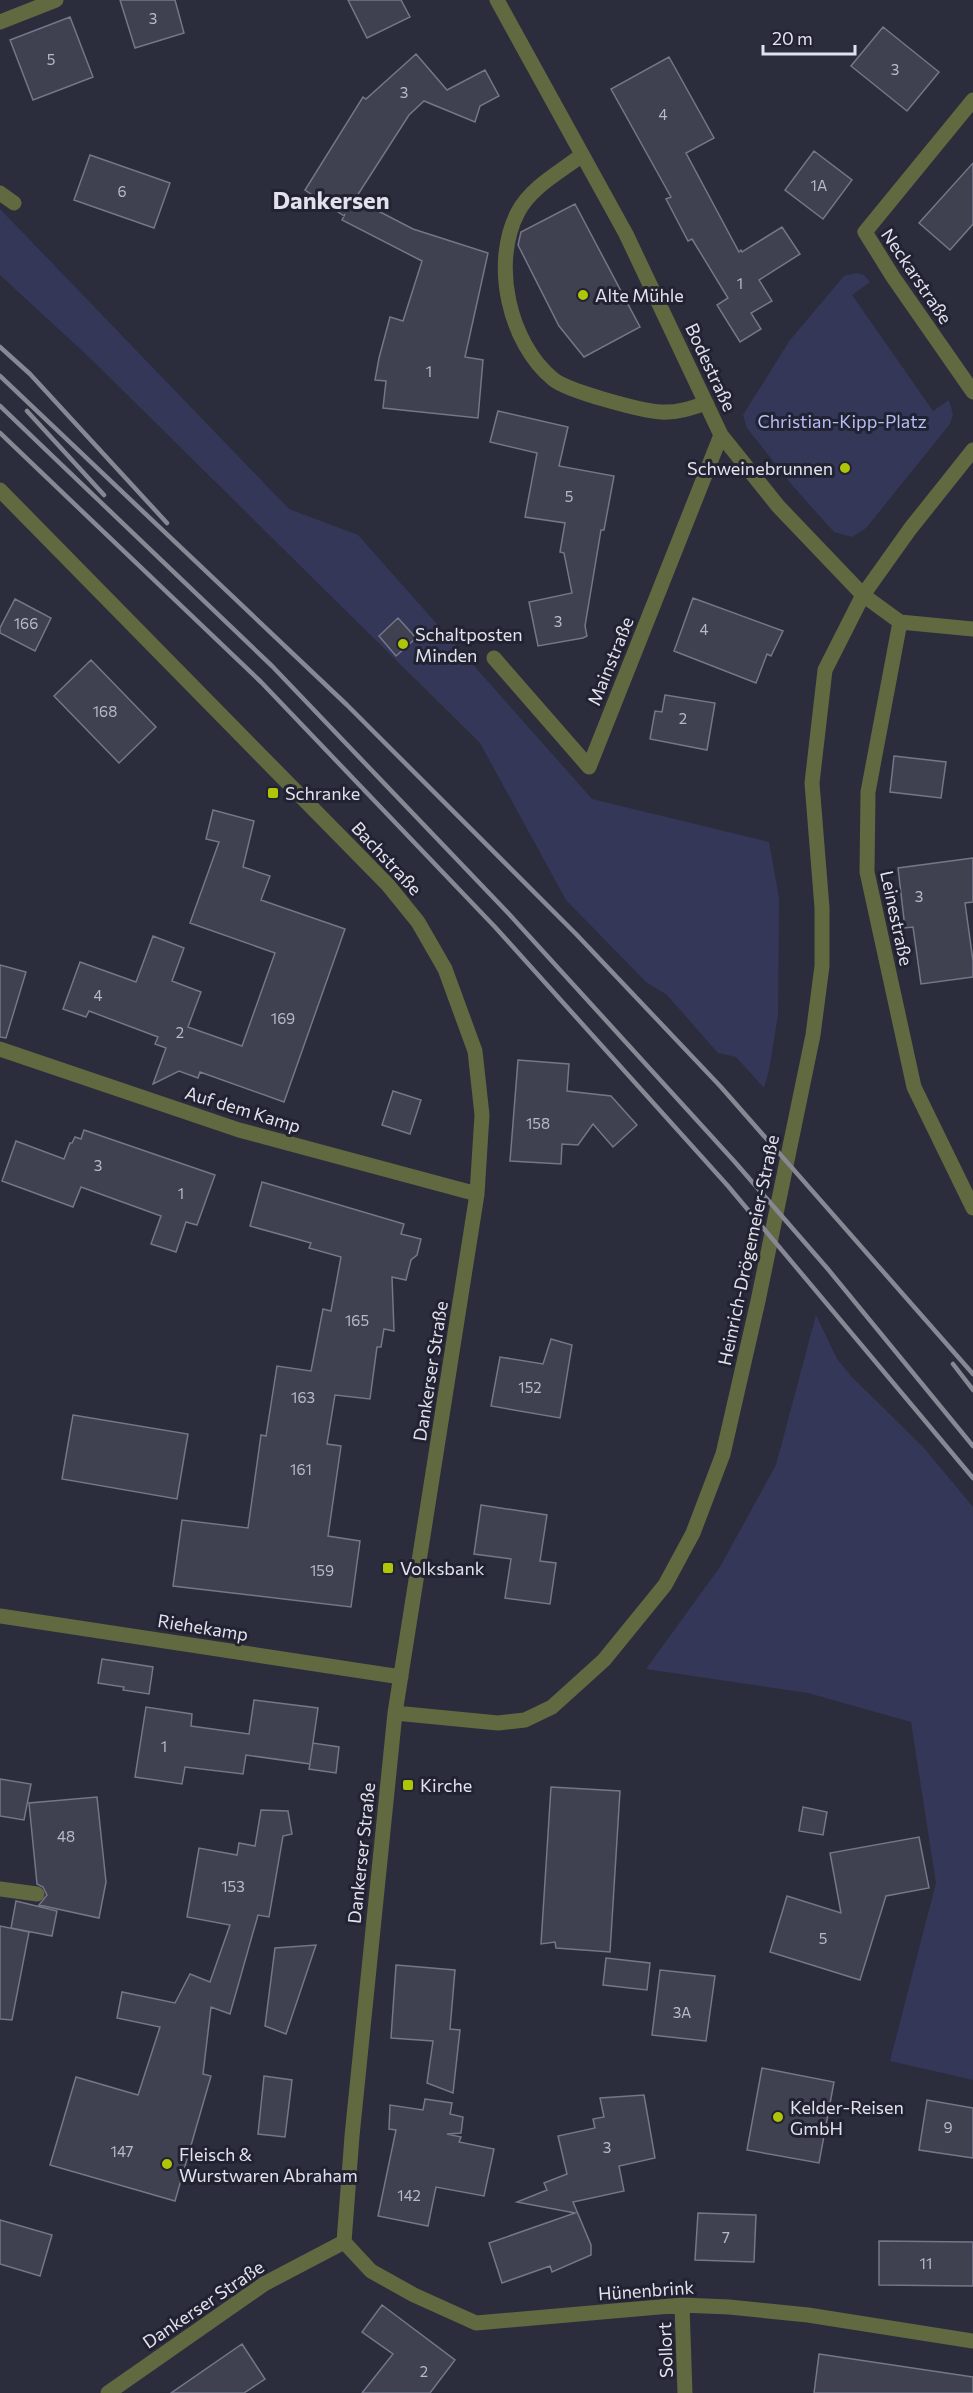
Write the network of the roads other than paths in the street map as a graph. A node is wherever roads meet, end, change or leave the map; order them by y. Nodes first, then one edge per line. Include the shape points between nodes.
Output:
1 (56, 0) edge
2 (497, 0) edge
3 (0, 22) edge
4 (973, 100) edge
5 (582, 155) junction
6 (0, 193) edge
7 (14, 203) dead end
8 (973, 392) edge
9 (706, 403) junction
10 (721, 435) junction
11 (973, 450) edge
12 (0, 490) edge
13 (863, 594) junction
14 (900, 622) junction
15 (973, 629) edge
16 (494, 658) dead end
17 (0, 1049) edge
18 (477, 1194) junction
19 (973, 1208) edge
20 (0, 1616) edge
21 (401, 1677) junction
22 (395, 1713) junction
23 (0, 1889) edge
24 (37, 1894) dead end
25 (344, 2242) junction
26 (682, 2305) junction
27 (973, 2341) edge
28 (108, 2393) edge
29 (685, 2393) edge

1 - 3 street
2 - 5 street, Bodestraße
4 - 8 street, Neckarstraße via 865,232
5 - 9 street, Bodestraße via 635,252
5 - 9 street via 534,190 518,212 508,240 505,276 512,318 533,359 555,381 604,400 662,412
6 - 7 street
9 - 10 street, Bodestraße
10 - 13 street, Bodestraße via 778,506
10 - 16 street, Mainstraße via 589,767
11 - 13 street
12 - 18 street, Bachstraße via 388,885 418,922 445,969 475,1051 482,1115
13 - 14 street, Bodestraße
13 - 22 street, Heinrich-Drögemeier-Straße via 825,670 812,783 822,908 822,966 813,1035 723,1454 693,1533 664,1585 604,1660 552,1707 525,1720 498,1722
14 - 15 street
14 - 19 street, Leinestraße via 868,792 867,872 914,1087
17 - 18 street, Auf dem Kamp via 239,1130
18 - 21 street, Dankerser Straße
20 - 21 street, Riehekamp
21 - 22 street, Dankerser Straße
22 - 25 street, Dankerser Straße
23 - 24 street
25 - 26 street, Hünenbrink via 371,2271 476,2323
25 - 28 street, Dankerser Straße via 264,2284
26 - 27 street, Hünenbrink via 808,2315
26 - 29 street, Sollort

